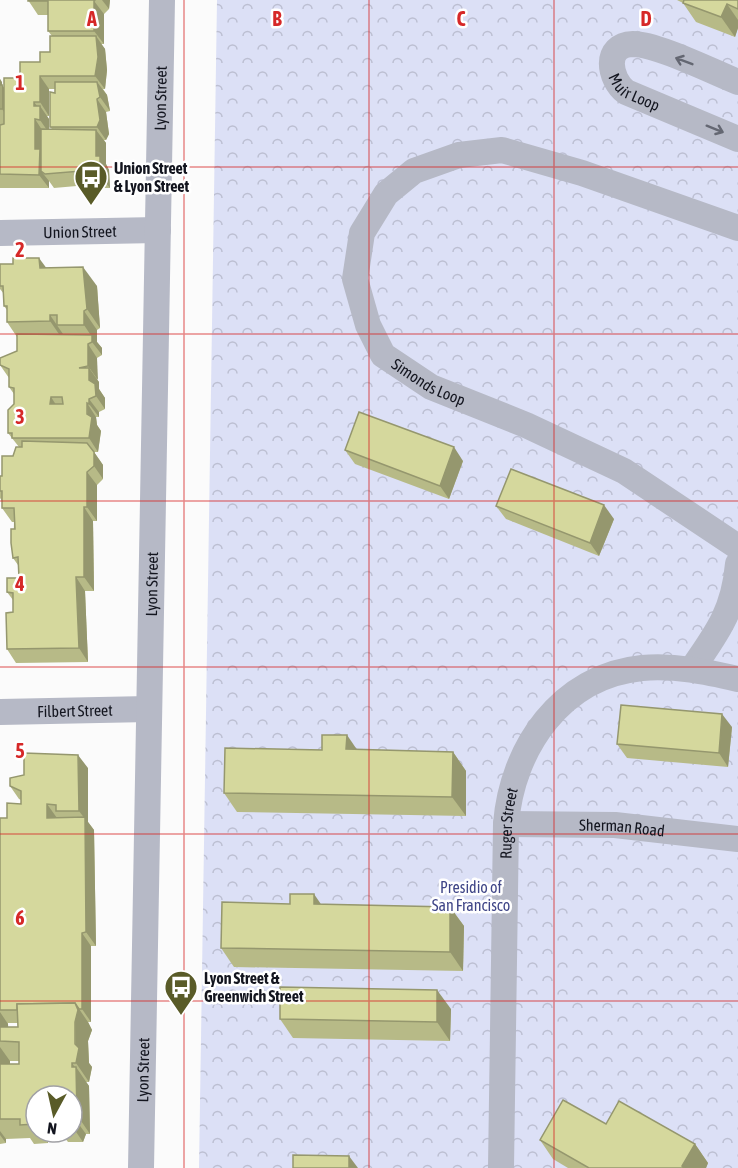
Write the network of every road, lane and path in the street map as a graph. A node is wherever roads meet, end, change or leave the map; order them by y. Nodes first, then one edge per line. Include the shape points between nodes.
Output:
1 (162, 0) edge
2 (738, 82) edge
3 (738, 139) edge
4 (738, 228) edge
5 (158, 230) junction
6 (0, 233) edge
7 (738, 547) edge
8 (738, 564) edge
9 (692, 669) junction
10 (738, 679) edge
11 (149, 709) junction
12 (0, 712) edge
13 (506, 824) junction
14 (738, 839) edge
15 (141, 1168) edge
16 (501, 1168) edge

1 - 5 street, Lyon Street
2 -> 3 street, Muir Loop via 644,45 623,46 615,52 611,65 616,82 626,92
4 - 7 street, Simonds Loop via 582,173 502,150 459,155 414,171 386,194 362,233 355,279 368,325 383,356 431,387 526,425 624,471
5 - 6 street, Union Street
5 - 11 street, Lyon Street
8 - 9 street via 733,603
9 - 10 street, Ruger Street
9 - 13 street, Ruger Street via 642,668 603,677 574,693 535,734 508,794
11 - 12 street, Filbert Street
11 - 15 street, Lyon Street
13 - 14 street, Sherman Road via 615,825
13 - 16 street, Ruger Street

